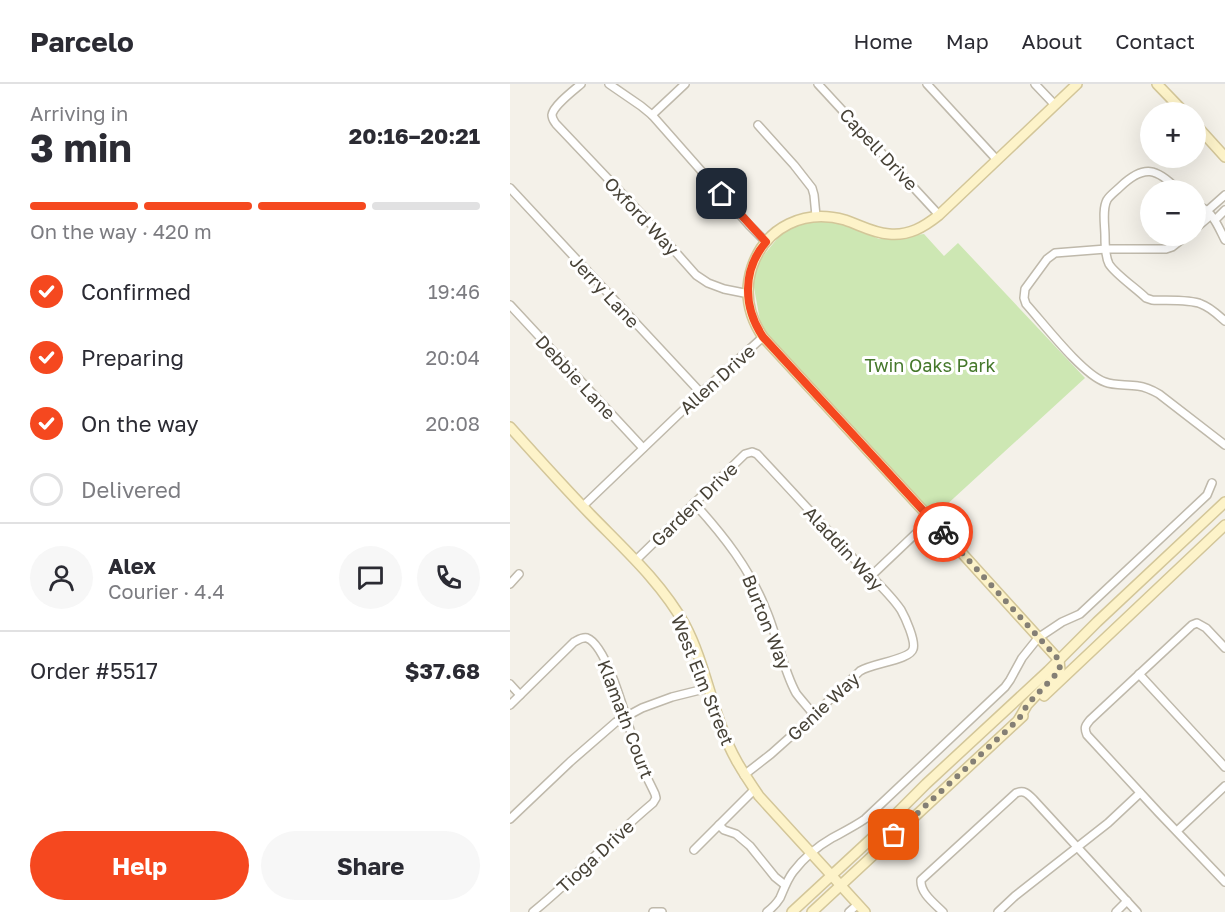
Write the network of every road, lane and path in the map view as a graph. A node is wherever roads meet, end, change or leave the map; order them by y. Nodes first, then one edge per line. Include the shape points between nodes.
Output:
1 (581, 84) edge
2 (609, 84) edge
3 (685, 84) edge
4 (818, 84) edge
5 (927, 84) edge
6 (1035, 84) edge
7 (1077, 84) edge
8 (1157, 84) edge
9 (1174, 102) edge
10 (1055, 105) junction
11 (652, 115) junction
12 (758, 125) dead end
13 (1206, 136) edge
14 (1225, 157) edge
15 (997, 160) junction
16 (1168, 180) edge
17 (510, 188) edge
18 (1225, 195) edge
19 (1206, 209) edge
20 (1225, 210) edge
21 (939, 215) junction
22 (1211, 215) junction
23 (816, 216) junction
24 (1206, 219) edge
25 (1225, 240) edge
26 (766, 242) junction
27 (1173, 246) edge
28 (1106, 249) junction
29 (747, 292) junction
30 (510, 305) edge
31 (1225, 321) edge
32 (763, 337) junction
33 (700, 393) junction
34 (510, 427) edge
35 (1225, 445) edge
36 (643, 448) junction
37 (754, 453) joint
38 (1212, 483) dead end
39 (1225, 502) edge
40 (694, 503) junction
41 (583, 506) junction
42 (1225, 507) edge
43 (932, 519) junction
44 (1224, 526) edge
45 (636, 560) junction
46 (519, 574) dead end
47 (871, 576) junction
48 (510, 584) edge
49 (1038, 638) junction
50 (1225, 648) edge
51 (910, 654) joint
52 (1059, 660) junction
53 (1139, 674) junction
54 (510, 684) edge
55 (708, 688) junction
56 (520, 695) junction
57 (510, 705) edge
58 (813, 714) junction
59 (626, 716) junction
60 (1019, 719) junction
61 (1225, 767) edge
62 (744, 775) junction
63 (1225, 786) edge
64 (754, 790) junction
65 (1140, 793) junction
66 (656, 798) joint
67 (510, 819) edge
68 (719, 825) junction
69 (1177, 831) junction
70 (1078, 848) junction
71 (694, 850) dead end
72 (812, 853) junction
73 (831, 876) junction
74 (1225, 882) edge
75 (785, 885) junction
76 (840, 886) junction
77 (1127, 901) junction
78 (858, 904) junction
79 (533, 912) edge
80 (652, 912) edge
81 (662, 912) edge
82 (767, 912) edge
83 (792, 912) edge
84 (812, 912) edge
85 (849, 912) edge
86 (865, 912) edge
87 (943, 912) edge
88 (998, 912) edge
89 (1116, 912) edge
90 (1137, 912) edge

1 - 29 street, Oxford Way via 556,107 552,114 556,124 696,275 724,289
2 - 11 street
3 - 11 street
4 - 21 street, Capell Drive
5 - 15 street
6 - 10 street
7 - 10 street, Allen Drive
8 - 9 street
10 - 15 street, Allen Drive
11 - 26 street
12 - 23 street via 812,188
13 - 14 street
15 - 21 street, Allen Drive
16 - 28 street via 1143,172 1128,179 1106,201
17 - 33 street, Jerry Lane
18 - 22 street
19 - 22 street
20 - 22 street
21 - 23 street, Allen Drive via 922,227 890,235 848,221
22 - 24 street
22 - 25 street
23 - 26 street, Allen Drive via 784,226
26 - 29 street, Allen Drive via 755,259
27 - 28 street
28 - 31 street via 1108,262 1146,298 1201,304
28 - 35 street via 1055,253 1025,289 1026,304 1093,376 1106,382 1149,388
29 - 32 street, Allen Drive via 753,321
30 - 36 street, Debbie Lane
32 - 33 street, Allen Drive
32 - 43 street
33 - 36 street, Allen Drive
34 - 41 street, West Elm Street
36 - 41 street, Allen Drive
37 - 40 street, Garden Drive via 745,454
37 - 47 street, Aladdin Way
38 - 49 street via 1207,495 1080,614
39 - 52 street
40 - 45 street, Garden Drive
40 - 58 street, Burton Way via 750,575 773,626 790,680
41 - 45 street, West Elm Street
42 - 44 street via 1220,515
43 - 47 street
43 - 49 street
44 - 60 street
45 - 55 street, West Elm Street via 665,594 686,628
46 - 48 street
47 - 51 street, Aladdin Way via 902,612 914,646
49 - 52 street
49 - 72 street via 1005,687 865,819
50 - 53 street via 1201,624 1194,624
51 - 58 street, Genie Way via 864,669
52 - 60 street via 1060,670
52 - 73 street
53 - 61 street
53 - 65 street via 1085,730
54 - 56 street
55 - 59 street via 672,697
55 - 62 street, West Elm Street
56 - 57 street
56 - 59 street, Klamath Court via 574,642 585,638 596,645 609,667
58 - 62 street, Genie Way
59 - 66 street, Klamath Court
59 - 67 street via 603,732
60 - 76 street
62 - 64 street, West Elm Street
63 - 69 street
64 - 68 street
64 - 72 street, West Elm Street
65 - 69 street
65 - 70 street
66 - 79 street, Tioga Drive
68 - 71 street
68 - 75 street via 750,846
69 - 74 street
70 - 77 street
70 - 87 street via 1033,799 1026,793 1016,793 921,880 921,886
70 - 88 street
72 - 73 street, West Elm Street
72 - 75 street
73 - 76 street, West Elm Street
73 - 83 street
75 - 82 street
76 - 78 street, West Elm Street
76 - 84 street
77 - 89 street
77 - 90 street
78 - 85 street
78 - 86 street, West Elm Street
80 - 81 street

